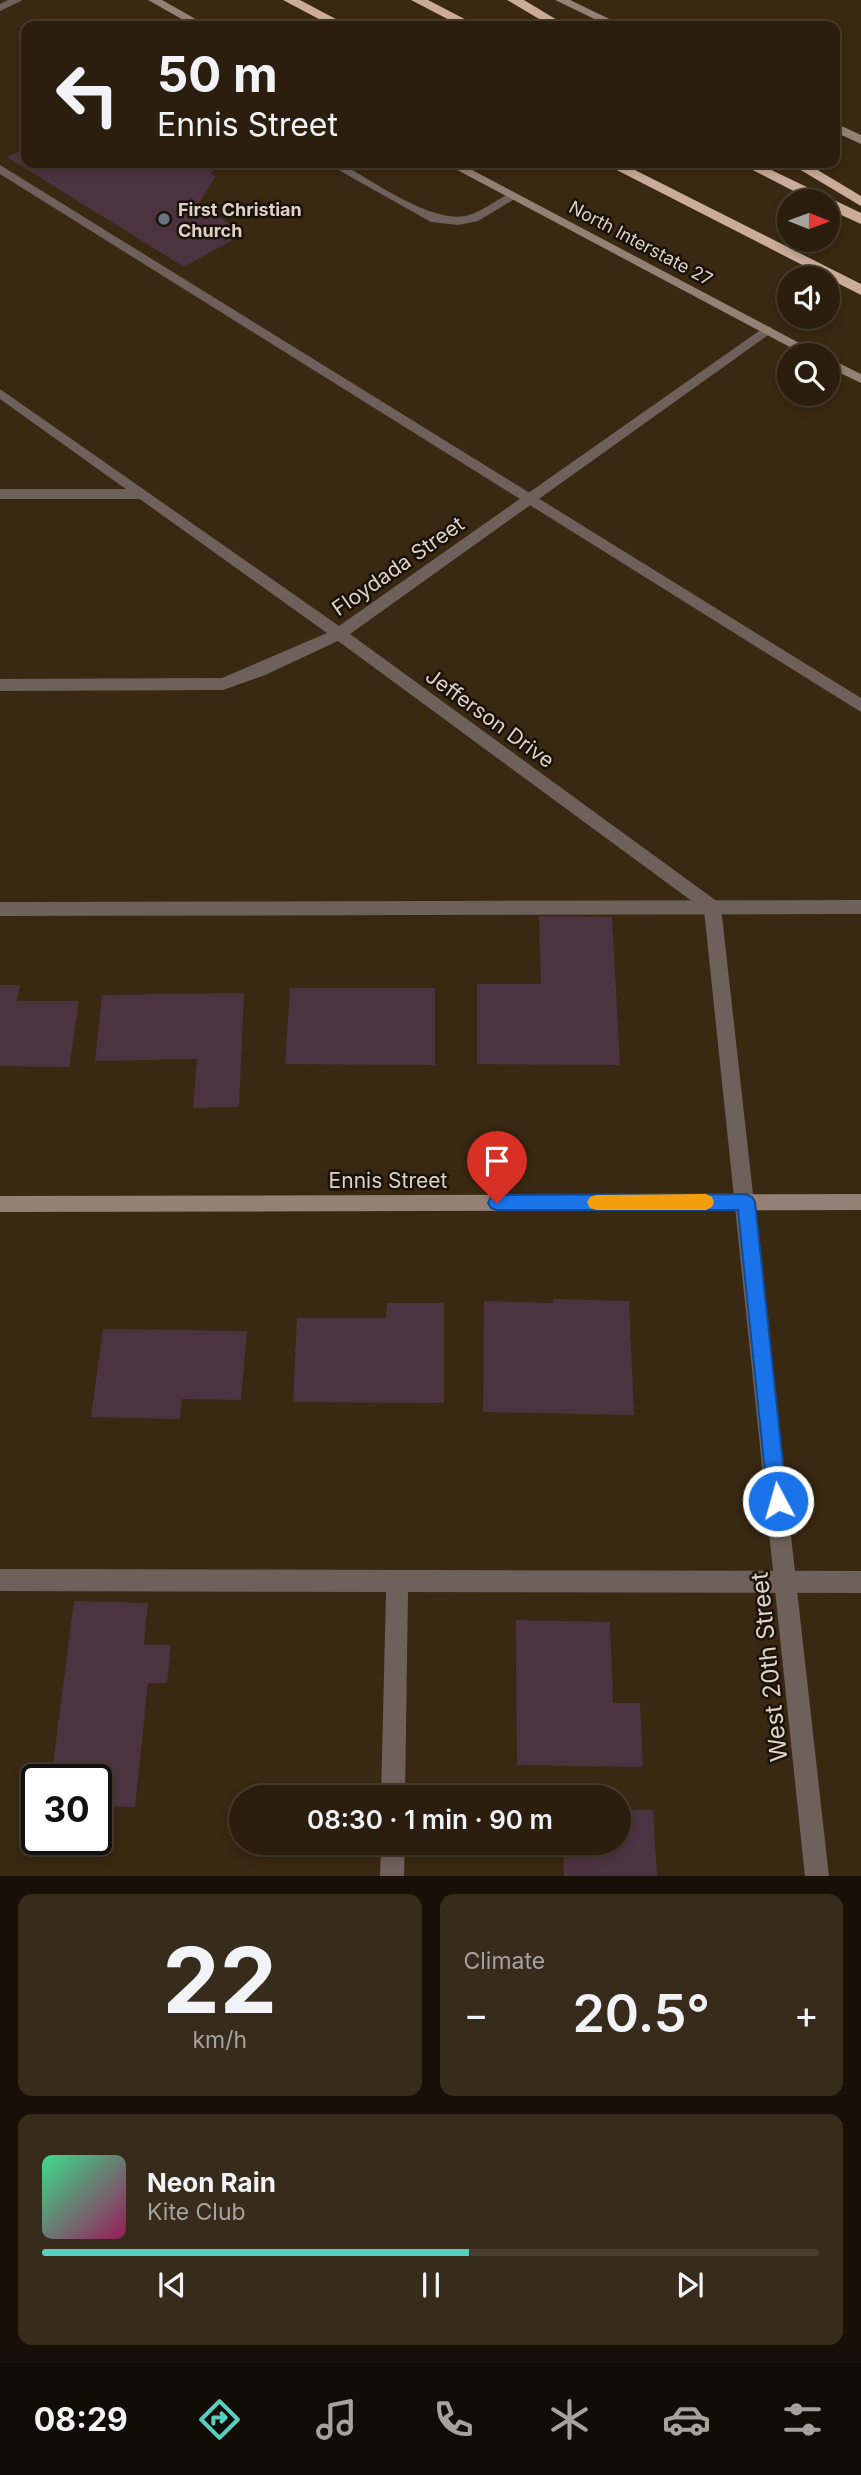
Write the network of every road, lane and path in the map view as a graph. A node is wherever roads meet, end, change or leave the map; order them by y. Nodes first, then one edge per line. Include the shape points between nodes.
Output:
1 (17, 0) edge
2 (154, 0) edge
3 (290, 0) edge
4 (418, 0) edge
5 (514, 0) edge
6 (561, 0) edge
7 (0, 8) edge
8 (189, 19) junction
9 (185, 21) edge
10 (193, 21) edge
11 (332, 21) edge
12 (461, 21) edge
13 (551, 21) edge
14 (607, 21) edge
15 (840, 130) edge
16 (861, 140) edge
17 (341, 168) edge
18 (459, 168) edge
19 (620, 168) edge
20 (756, 168) edge
21 (804, 168) edge
22 (0, 169) edge
23 (799, 189) edge
24 (512, 197) junction
25 (861, 202) edge
26 (840, 209) edge
27 (861, 219) edge
28 (861, 290) edge
29 (766, 330) junction
30 (791, 343) edge
31 (840, 368) edge
32 (861, 379) edge
33 (0, 393) edge
34 (0, 494) edge
35 (142, 494) junction
36 (528, 499) junction
37 (339, 634) junction
38 (0, 685) edge
39 (861, 706) edge
40 (712, 907) junction
41 (861, 907) edge
42 (0, 909) edge
43 (746, 1202) junction
44 (861, 1202) edge
45 (0, 1204) edge
46 (0, 1580) edge
47 (397, 1581) junction
48 (786, 1582) junction
49 (861, 1582) edge
50 (393, 1785) edge
51 (393, 1855) edge
52 (392, 1876) edge
53 (817, 1876) edge

1 - 7 street
2 - 8 main road
3 - 11 highway
4 - 12 highway
5 - 13 highway
6 - 14 main road
8 - 9 street
8 - 10 main road
15 - 16 main road
17 - 24 street via 431,218 474,218
18 - 24 main road, North Interstate 27
19 - 28 highway
20 - 23 highway
21 - 25 highway
22 - 36 street
24 - 29 main road, North Interstate 27
26 - 27 highway
29 - 30 main road, North Interstate 27
29 - 36 street, Floydada Street
31 - 32 main road
33 - 35 street, Jefferson Drive
34 - 35 street
35 - 37 street, Jefferson Drive
36 - 37 street, Floydada Street
36 - 39 street
37 - 38 street, Floydada Street via 223,684
37 - 40 street, Jefferson Drive
40 - 41 street
40 - 42 street
40 - 43 street
43 - 44 main road, Ennis Street
43 - 45 main road, Ennis Street
43 - 48 street, West 20th Street
46 - 47 street
47 - 48 street
47 - 50 street
48 - 49 street
48 - 53 street, West 20th Street
51 - 52 street

